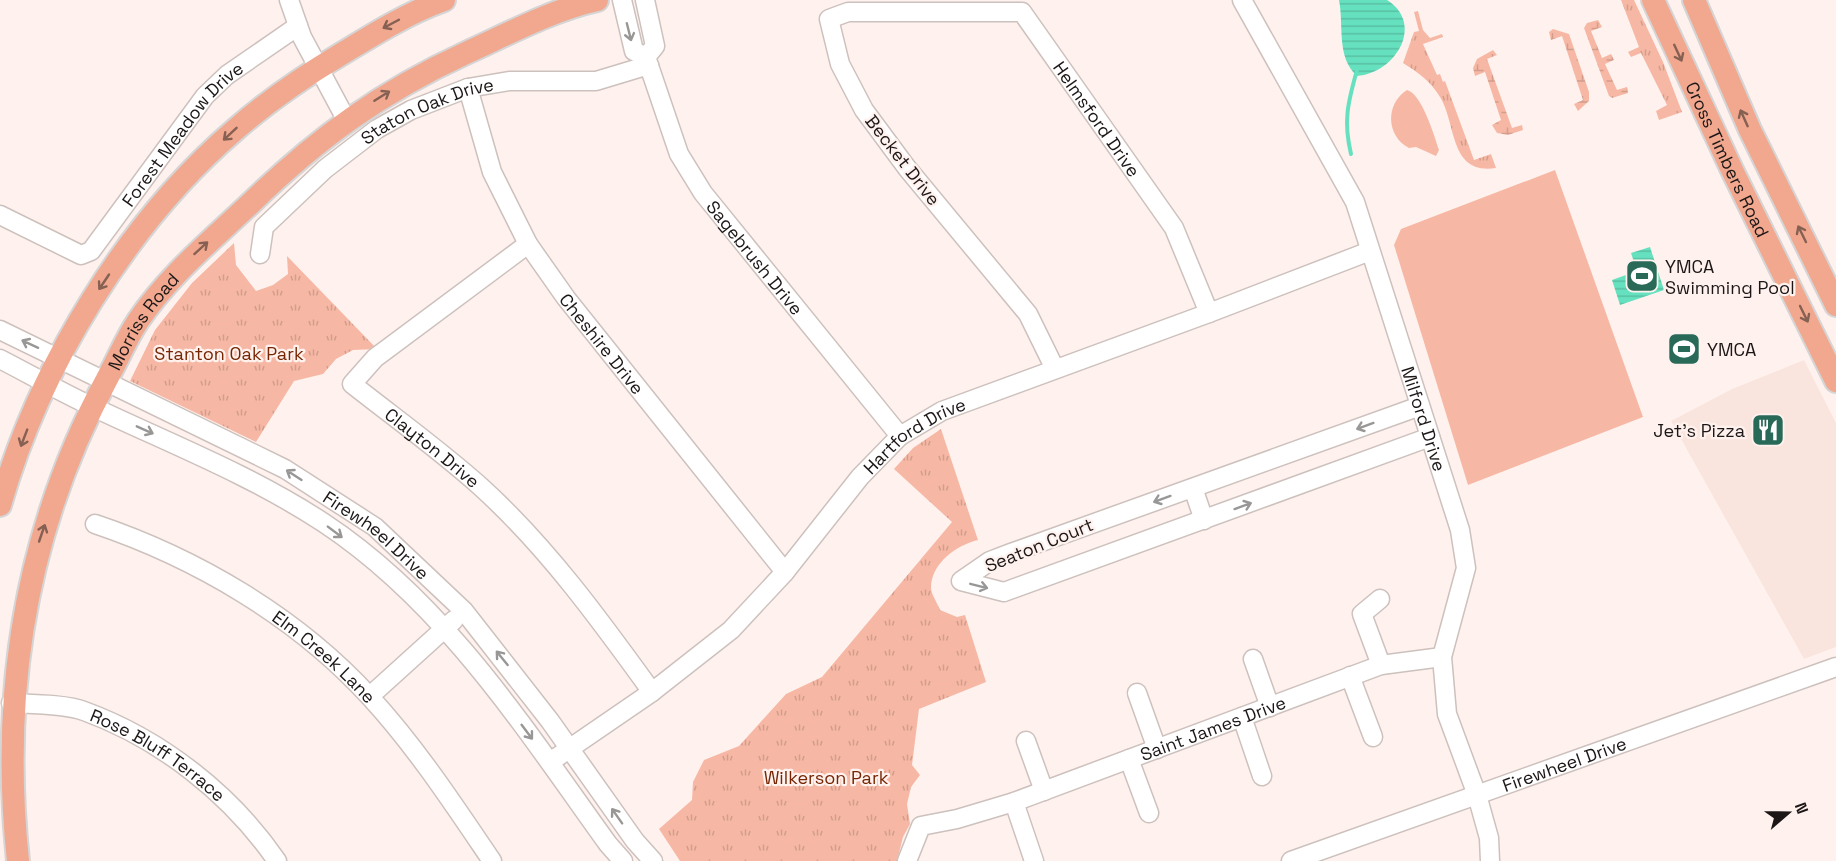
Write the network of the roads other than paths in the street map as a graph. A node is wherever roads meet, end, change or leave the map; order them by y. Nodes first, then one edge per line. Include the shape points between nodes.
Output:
1 (289, 0) edge
2 (444, 0) edge
3 (597, 0) edge
4 (622, 0) edge
5 (645, 0) edge
6 (1242, 0) edge
7 (1653, 0) edge
8 (1694, 0) edge
9 (925, 11) joint
10 (298, 26) junction
11 (648, 61) junction
12 (318, 68) junction
13 (468, 88) junction
14 (347, 121) junction
15 (1770, 171) junction
16 (1741, 186) junction
17 (0, 215) edge
18 (528, 244) junction
19 (1370, 251) junction
20 (260, 254) dead end
21 (1836, 305) edge
22 (1209, 313) junction
23 (0, 330) edge
24 (0, 359) edge
25 (59, 359) junction
26 (1055, 369) junction
27 (106, 380) junction
28 (1836, 381) edge
29 (48, 384) junction
30 (1420, 406) junction
31 (92, 407) junction
32 (900, 436) junction
33 (1430, 437) junction
34 (1192, 488) junction
35 (0, 505) edge
36 (1204, 520) junction
37 (95, 524) dead end
38 (785, 572) junction
39 (1380, 599) dead end
40 (464, 611) junction
41 (445, 628) junction
42 (1442, 657) junction
43 (1252, 659) dead end
44 (1381, 665) junction
45 (1836, 667) edge
46 (1350, 676) junction
47 (652, 692) junction
48 (1137, 693) dead end
49 (370, 696) junction
50 (11, 703) junction
51 (1270, 707) junction
52 (1242, 717) junction
53 (1373, 737) dead end
54 (1026, 741) dead end
55 (569, 749) junction
56 (1157, 749) junction
57 (1129, 759) junction
58 (550, 762) junction
59 (1262, 776) dead end
60 (1044, 791) junction
61 (1477, 795) junction
62 (1014, 802) junction
63 (1149, 813) dead end
64 (18, 861) edge
65 (277, 861) edge
66 (492, 861) edge
67 (623, 861) edge
68 (653, 861) edge
69 (907, 861) edge
70 (1035, 861) edge
71 (1291, 861) edge
72 (1490, 861) edge

1 - 10 street
2 -> 12 main road via 384,28
14 -> 3 main road, Morriss Road via 376,100 440,65 520,28
4 -> 11 street, Sagebrush Drive via 634,51
5 - 11 street via 655,46
6 - 19 street, Milford Drive via 1355,202
7 -> 16 main road, Cross Timbers Road
15 -> 8 main road, Cross Timbers Road
9 - 22 street, Helmsford Drive via 1022,12 1174,228
9 - 26 street, Becket Drive via 848,12 829,19 840,64 864,110 907,168 1028,314
10 - 12 street
10 - 17 street, Forest Meadow Drive via 227,75 205,96 92,251 81,255
11 - 13 street, Staton Oak Drive via 596,81 509,81
11 - 32 street, Sagebrush Drive via 679,154 698,185
12 - 14 street
12 -> 25 main road via 236,129 140,231 77,323
13 - 18 street, Cheshire Drive via 492,172
13 - 20 street, Staton Oak Drive via 411,110 377,129 326,169 264,226
27 -> 14 main road, Morriss Road via 138,321 189,258 283,171
15 - 16 main road
21 -> 15 main road, Cross Timbers Road
16 -> 28 main road, Cross Timbers Road
18 - 38 street, Cheshire Drive via 566,298
18 - 47 street, Clayton Drive via 375,358 352,384 488,494 564,575
19 - 22 street, Hartford Drive
19 - 30 street, Milford Drive
22 - 26 street, Hartford Drive
25 -> 23 street, Firewheel Drive
24 - 29 street, Firewheel Drive
25 - 27 street, Firewheel Drive
25 - 29 main road
26 - 32 street, Hartford Drive via 942,411
27 - 31 main road, Morriss Road
40 -> 27 street, Firewheel Drive via 375,527 285,469
29 - 31 street, Firewheel Drive
29 -> 35 main road
30 - 33 street, Milford Drive
30 -> 34 street, Seaton Court
31 -> 41 street, Firewheel Drive via 228,468 326,524 380,565
50 -> 31 main road, Morriss Road via 19,628 33,560 60,480
32 - 38 street, Hartford Drive via 860,477
36 -> 33 street, Seaton Court
33 - 42 street, Milford Drive via 1460,530 1466,568
34 - 36 street
34 -> 36 street, Seaton Court via 990,561 961,581 1004,592
37 - 49 street, Elm Creek Lane via 146,541 265,606 323,651
38 - 47 street, Hartford Drive via 731,630
39 - 44 street via 1362,614
40 - 41 street
55 -> 40 street, Firewheel Drive
41 - 49 street
41 -> 58 street, Firewheel Drive
42 - 44 street, Saint James Drive
42 - 61 street, Milford Drive via 1448,714
43 - 51 street
44 - 46 street, Saint James Drive
45 - 61 street, Firewheel Drive
46 - 51 street, Saint James Drive
46 - 53 street
47 - 55 street, Hartford Drive
48 - 56 street
49 - 66 street, Elm Creek Lane via 433,774
50 - 64 main road, Morriss Road via 9,770
50 - 65 street, Rose Bluff Terrace via 82,710 153,744 212,786
51 - 52 street, Saint James Drive
52 - 56 street, Saint James Drive
52 - 59 street
54 - 60 street
55 - 58 street, Hartford Drive
68 -> 55 street, Firewheel Drive
56 - 57 street, Saint James Drive
57 - 60 street, Saint James Drive
57 - 63 street
58 - 67 street, Firewheel Drive
60 - 62 street, Saint James Drive
61 - 71 street, Firewheel Drive
61 - 72 street, Milford Drive via 1489,838
62 - 69 street, Saint James Drive via 921,826
62 - 70 street

